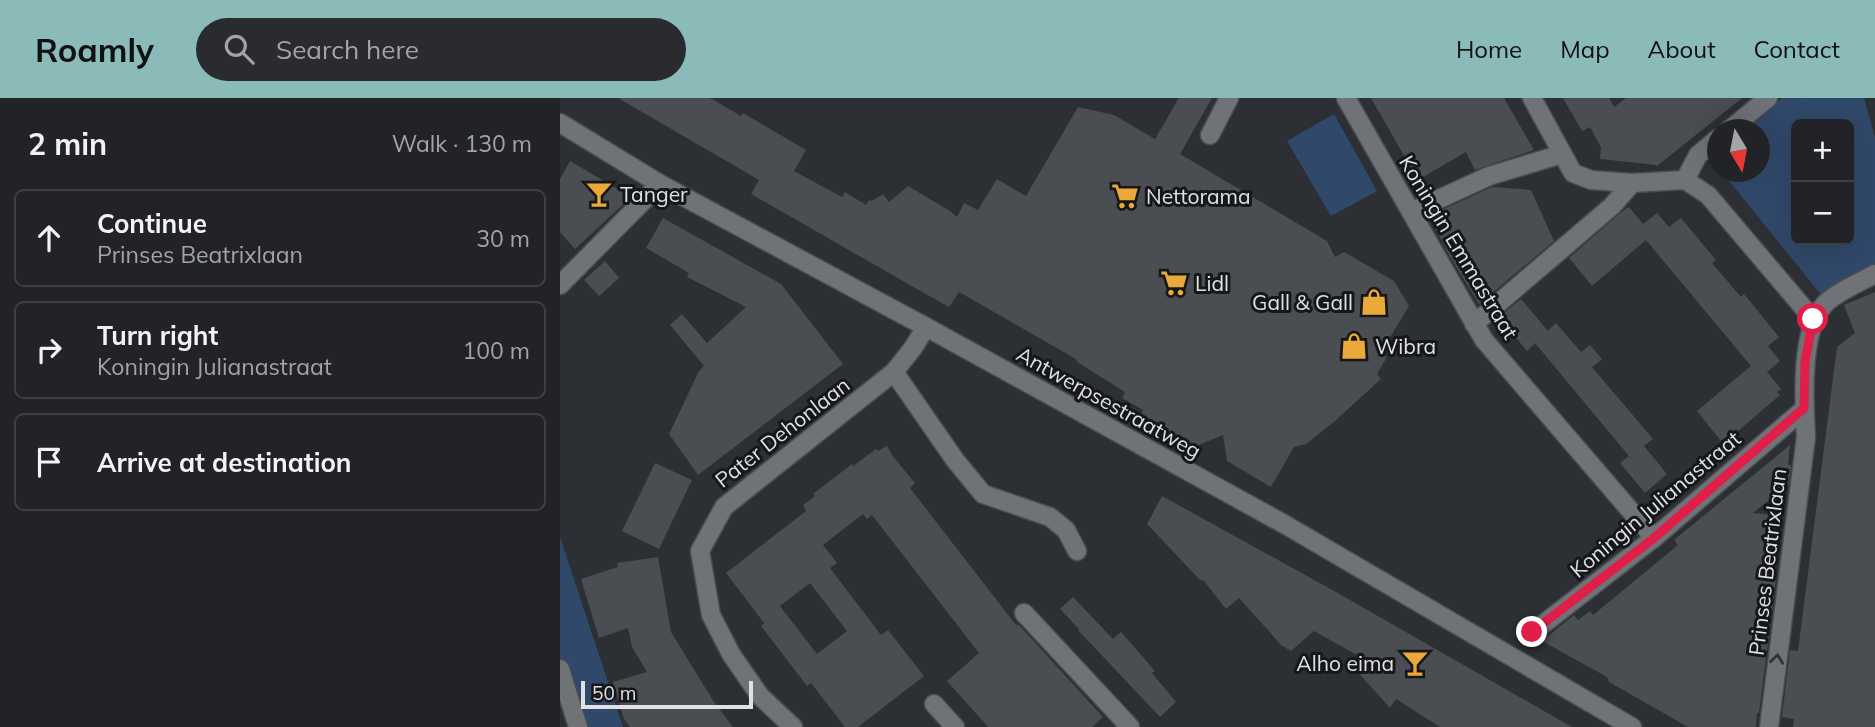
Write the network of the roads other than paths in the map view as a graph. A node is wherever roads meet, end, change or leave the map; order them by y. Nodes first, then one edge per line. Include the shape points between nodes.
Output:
1 (1229, 98) edge
2 (1346, 98) edge
3 (1532, 98) edge
4 (1768, 98) edge
5 (1742, 119) edge
6 (560, 123) edge
7 (1210, 135) dead end
8 (1707, 147) edge
9 (1562, 154) junction
10 (1685, 180) junction
11 (1632, 183) junction
12 (660, 184) junction
13 (1411, 212) junction
14 (1875, 274) edge
15 (560, 285) edge
16 (1813, 319) junction
17 (1474, 324) junction
18 (926, 327) junction
19 (894, 372) junction
20 (1804, 408) junction
21 (1654, 538) junction
22 (1077, 551) dead end
23 (1024, 613) dead end
24 (1532, 632) dead end
25 (560, 669) edge
26 (934, 705) dead end
27 (1120, 724) edge
28 (578, 727) edge
29 (793, 727) edge
30 (955, 727) edge
31 (1632, 727) edge
32 (1769, 727) edge

1 - 7 street
2 - 13 street, Koningin Emmastraat
3 - 9 street
4 - 5 street
6 - 12 street, Antwerpsestraatweg
8 - 10 street
9 - 11 street via 1573,173 1591,180
9 - 13 street via 1489,176
10 - 11 street
10 - 16 street via 1708,195
11 - 17 street via 1612,206
12 - 15 street
12 - 18 street, Antwerpsestraatweg
13 - 17 street, Koningin Emmastraat
14 - 16 street via 1825,303
16 - 20 street, Prinses Beatrixlaan via 1805,362
17 - 21 street, Koningin Emmastraat
18 - 19 street, Pater Dehonlaan
18 - 31 street, Antwerpsestraatweg via 1284,524
19 - 22 street via 983,494 1050,517 1066,530
19 - 29 street, Pater Dehonlaan via 724,507 700,551 711,615 726,645 760,696
20 - 21 street, Koningin Julianastraat
32 -> 20 street, Prinses Beatrixlaan via 1805,437
21 - 24 street, Koningin Julianastraat
23 - 27 street
25 - 28 street
26 - 30 street

